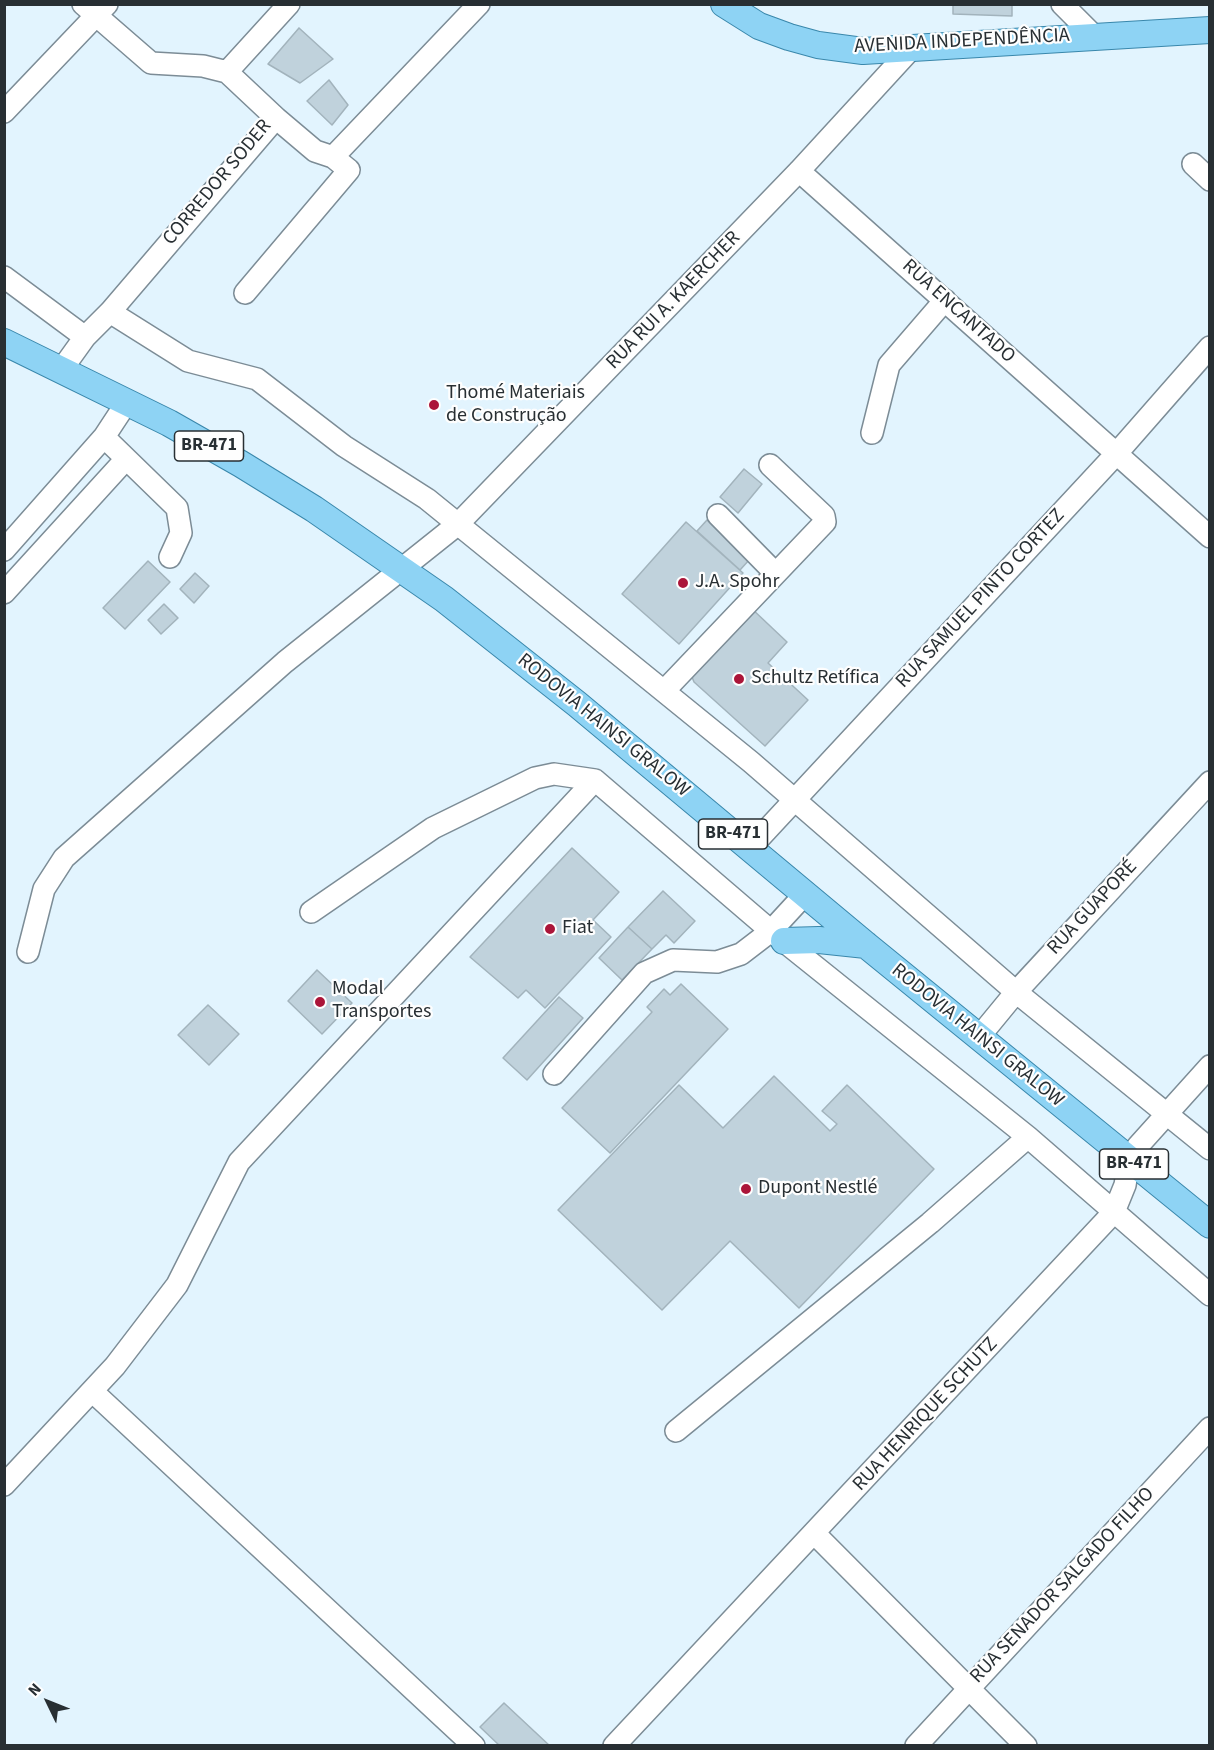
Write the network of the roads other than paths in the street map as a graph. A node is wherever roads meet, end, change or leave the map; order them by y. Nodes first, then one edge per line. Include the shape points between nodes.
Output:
1 (289, 4) edge
2 (479, 4) edge
3 (724, 4) edge
4 (1062, 4) edge
5 (95, 8) edge
6 (1209, 30) edge
7 (1094, 36) junction
8 (911, 49) junction
9 (227, 72) junction
10 (4, 112) edge
11 (276, 118) junction
12 (333, 157) junction
13 (1192, 164) dead end
14 (799, 171) junction
15 (1209, 180) edge
16 (4, 278) edge
17 (245, 293) dead end
18 (945, 300) junction
19 (110, 312) junction
20 (85, 337) junction
21 (4, 342) edge
22 (1209, 347) edge
23 (62, 369) junction
24 (127, 402) junction
25 (872, 433) dead end
26 (104, 437) junction
27 (1117, 453) junction
28 (126, 459) junction
29 (770, 465) dead end
30 (718, 515) dead end
31 (458, 524) junction
32 (1209, 536) edge
33 (4, 550) edge
34 (170, 557) dead end
35 (403, 570) junction
36 (775, 573) junction
37 (4, 593) edge
38 (664, 691) junction
39 (595, 780) junction
40 (1209, 782) edge
41 (794, 801) junction
42 (750, 848) junction
43 (806, 893) junction
44 (311, 912) dead end
45 (778, 936) junction
46 (866, 945) junction
47 (28, 952) dead end
48 (1016, 992) junction
49 (979, 1037) junction
50 (1209, 1066) edge
51 (554, 1074) dead end
52 (1166, 1113) junction
53 (1028, 1137) junction
54 (1209, 1149) edge
55 (1129, 1161) junction
56 (1114, 1212) junction
57 (1209, 1225) edge
58 (1209, 1295) edge
59 (92, 1391) junction
60 (1209, 1428) edge
61 (676, 1431) dead end
62 (4, 1485) edge
63 (815, 1534) junction
64 (968, 1690) junction
65 (474, 1746) edge
66 (614, 1746) edge
67 (916, 1746) edge
68 (1026, 1746) edge

1 - 9 street
2 - 12 street
3 - 8 main road, AVENIDA INDEPENDÊNCIA via 759,26 818,45 863,51
4 - 7 street
5 - 9 street via 151,63 203,66
5 - 10 street
6 - 7 main road, AVENIDA INDEPENDÊNCIA
7 - 8 main road, AVENIDA INDEPENDÊNCIA
8 - 14 street, RUA RUI A. KAERCHER
9 - 11 street, CORREDOR SODER
11 - 12 street via 315,151
11 - 19 street, CORREDOR SODER
12 - 17 street via 348,170
13 - 15 street
14 - 18 street, RUA ENCANTADO
14 - 31 street, RUA RUI A. KAERCHER
16 - 20 street
18 - 25 street via 889,365
18 - 27 street, RUA ENCANTADO
19 - 20 street, CORREDOR SODER
19 - 31 street via 188,361 256,379 344,446 427,499
20 - 23 street, CORREDOR SODER
21 - 23 main road, RODOVIA HAINSI GRALOW / BR-471
22 - 27 street, RUA SAMUEL PINTO CORTEZ
23 - 24 main road, RODOVIA HAINSI GRALOW / BR-471
24 - 26 street
24 - 35 main road, RODOVIA HAINSI GRALOW / BR-471 via 250,469
26 - 28 street
26 - 33 street
27 - 32 street, RUA ENCANTADO
27 - 41 street, RUA SAMUEL PINTO CORTEZ
28 - 34 street via 177,508 181,533
28 - 37 street
29 - 36 street via 825,516 825,522
30 - 36 street
31 - 35 street, RUA RUI A. KAERCHER
31 - 38 street
35 - 42 main road, RODOVIA HAINSI GRALOW / BR-471 via 509,649
35 - 47 street, RUA RUI A. KAERCHER via 317,635 64,858 44,889
36 - 38 street
38 - 41 street
39 - 44 street via 554,774 535,778 433,828
39 - 45 street
39 - 59 street via 239,1162 177,1285
40 - 48 street, RUA GUAPORÉ
41 - 42 street, RUA SAMUEL PINTO CORTEZ
41 - 48 street
42 - 43 main road, RODOVIA HAINSI GRALOW / BR-471
43 - 45 street
43 - 46 main road, RODOVIA HAINSI GRALOW / BR-471
45 - 46 main road
45 - 51 street via 717,962 673,960 644,973
45 - 53 street
46 - 49 main road, RODOVIA HAINSI GRALOW / BR-471
48 - 49 street, RUA GUAPORÉ
48 - 52 street
49 - 55 main road, RODOVIA HAINSI GRALOW / BR-471
50 - 52 street, RUA HENRIQUE SCHUTZ
52 - 54 street
52 - 55 street, RUA HENRIQUE SCHUTZ
53 - 56 street
53 - 61 street via 930,1223
55 - 56 street, RUA HENRIQUE SCHUTZ
55 - 57 main road, RODOVIA HAINSI GRALOW / BR-471
56 - 58 street
56 - 63 street, RUA HENRIQUE SCHUTZ
59 - 62 street
59 - 65 street
60 - 64 street, RUA SENADOR SALGADO FILHO
63 - 64 street
63 - 66 street, RUA HENRIQUE SCHUTZ
64 - 67 street, RUA SENADOR SALGADO FILHO
64 - 68 street

